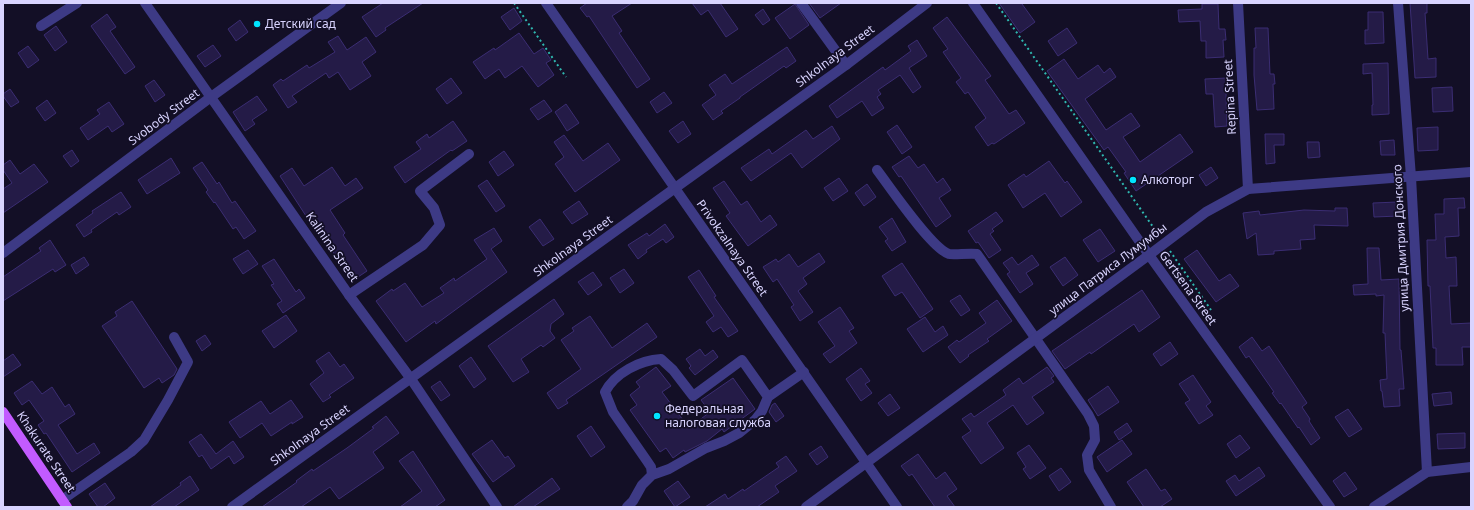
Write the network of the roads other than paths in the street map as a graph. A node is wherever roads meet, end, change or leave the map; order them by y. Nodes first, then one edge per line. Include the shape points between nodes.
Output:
1 (77, 3) edge
2 (145, 3) edge
3 (341, 3) edge
4 (546, 3) edge
5 (801, 3) edge
6 (927, 3) edge
7 (973, 3) edge
8 (1238, 3) edge
9 (1398, 3) edge
10 (41, 26) dead end
11 (846, 65) junction
12 (211, 97) junction
13 (469, 154) dead end
14 (877, 170) dead end
15 (1471, 172) edge
16 (1411, 177) junction
17 (675, 188) junction
18 (1248, 189) junction
19 (3, 253) edge
20 (1149, 255) junction
21 (349, 295) junction
22 (174, 337) dead end
23 (1036, 338) junction
24 (804, 372) junction
25 (411, 379) junction
26 (768, 397) junction
27 (3, 412) edge
28 (867, 463) junction
29 (1471, 467) edge
30 (1427, 472) junction
31 (652, 475) junction
32 (66, 505) edge
33 (232, 507) edge
34 (497, 507) edge
35 (628, 507) edge
36 (806, 507) edge
37 (897, 507) edge
38 (1111, 507) edge
39 (1330, 507) edge
40 (1374, 507) edge

1 - 10 street
2 - 12 street, Kalinina Street
3 - 12 street, Svobody Street
4 - 17 street, Privokzalnaya Street
5 - 11 street
6 - 11 street, Shkolnaya Street
7 - 20 street, Gertsena Street
8 - 18 street, Repina Street
9 - 16 street, улица Дмитрия Донского
11 - 17 street, Shkolnaya Street
12 - 19 street, Svobody Street
12 - 21 street, Kalinina Street
13 - 21 street via 420,191 434,208 440,225 423,245
14 - 23 street via 936,245 949,254 977,254
15 - 16 street, улица Патриса Лумумбы
16 - 18 street, улица Патриса Лумумбы
16 - 30 street, улица Дмитрия Донского
17 - 24 street, Privokzalnaya Street
17 - 25 street, Shkolnaya Street
18 - 20 street, улица Патриса Лумумбы via 1206,212
20 - 23 street, улица Патриса Лумумбы
20 - 39 street, Gertsena Street
21 - 25 street, Kalinina Street
22 - 32 street via 188,362 144,440
23 - 28 street, улица Патриса Лумумбы
23 - 38 street via 1094,426 1095,440 1087,455 1089,470
24 - 26 street
24 - 28 street, Privokzalnaya Street
25 - 33 street, Shkolnaya Street
25 - 34 street, Kalinina Street
26 - 31 street via 755,420 739,433
26 - 31 street via 742,360 693,396 674,370 661,359 650,359 622,374 608,385 605,392 613,412 651,467
27 - 32 main road, Khakurate Street
28 - 36 street, улица Патриса Лумумбы
28 - 37 street, Privokzalnaya Street
29 - 30 street
30 - 40 street
31 - 35 street

